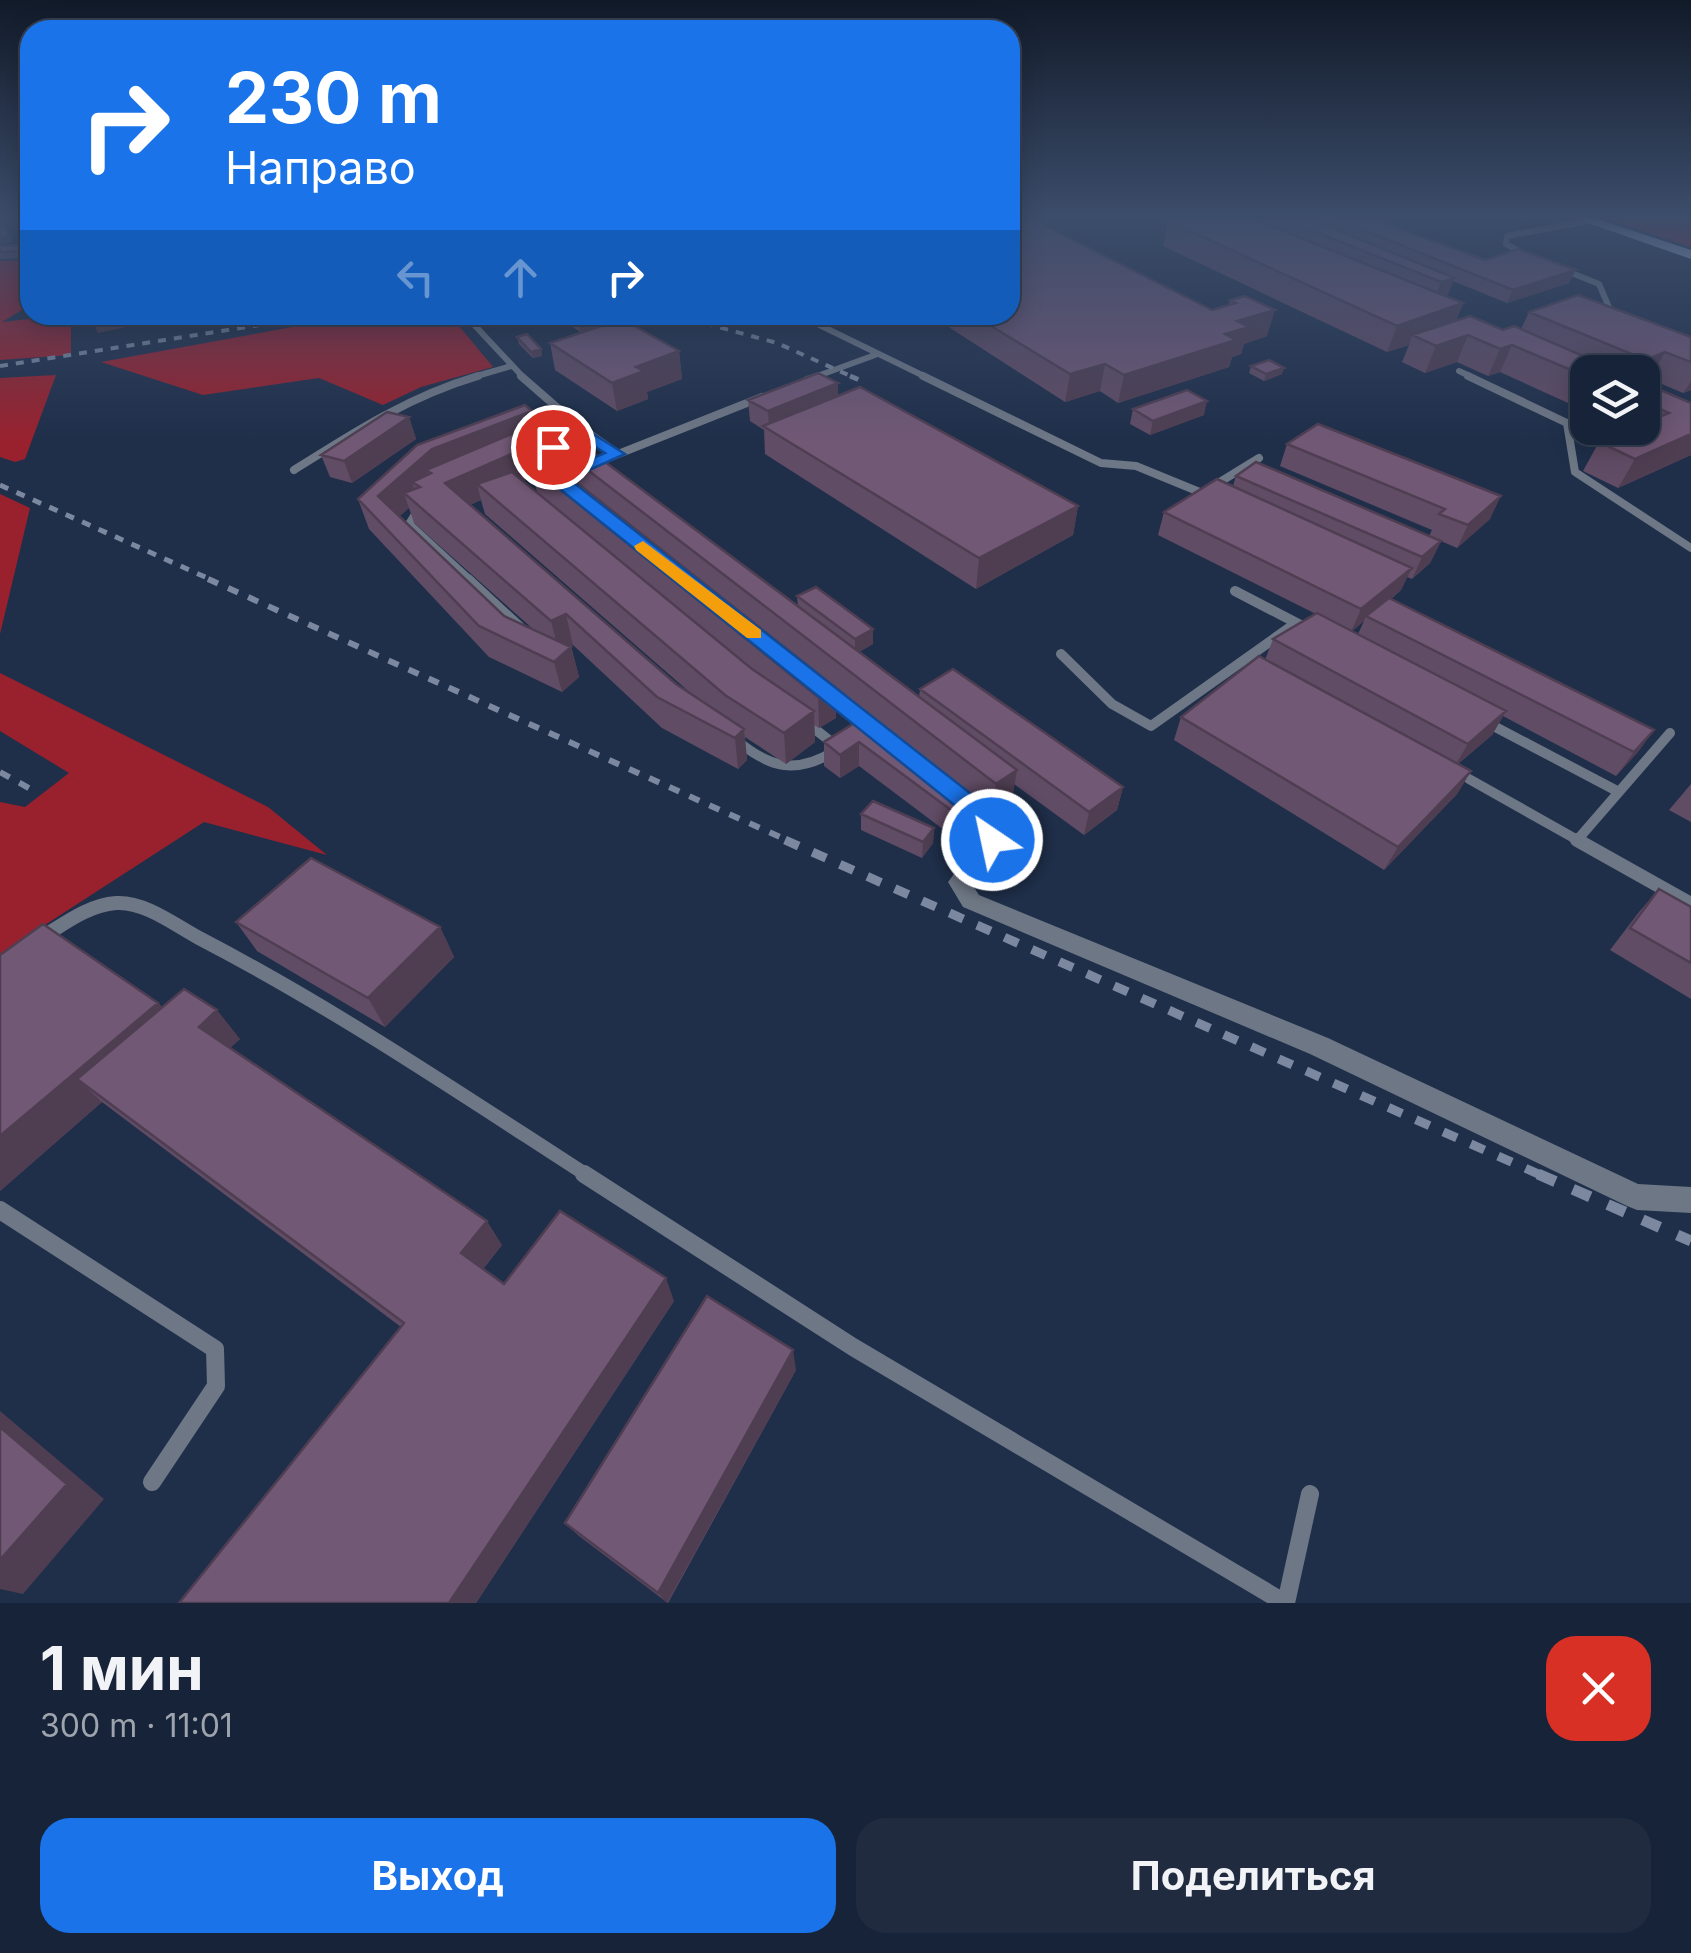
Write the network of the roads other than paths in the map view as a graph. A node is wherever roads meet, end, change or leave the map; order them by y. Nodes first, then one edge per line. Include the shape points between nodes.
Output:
1 (1603, 293) edge
2 (474, 325) edge
3 (818, 325) edge
4 (1602, 326) edge
5 (876, 355) junction
6 (511, 366) junction
7 (1458, 370) dead end
8 (799, 383) edge
9 (780, 390) edge
10 (587, 435) junction
11 (536, 454) edge
12 (618, 454) junction
13 (1259, 458) edge
14 (294, 470) dead end
15 (572, 472) edge
16 (1202, 493) junction
17 (427, 502) edge
18 (1186, 503) edge
19 (1691, 548) edge
20 (1235, 591) dead end
21 (1296, 623) junction
22 (534, 639) edge
23 (1330, 640) edge
24 (1061, 654) dead end
25 (822, 688) edge
26 (794, 712) edge
27 (1466, 712) edge
28 (869, 725) junction
29 (728, 732) edge
30 (1670, 733) dead end
31 (883, 736) edge
32 (838, 748) junction
33 (1469, 779) edge
34 (1619, 792) junction
35 (974, 808) edge
36 (1578, 838) junction
37 (1691, 904) edge
38 (34, 943) edge
39 (1691, 1200) edge
40 (0, 1210) edge
41 (152, 1482) dead end
42 (1310, 1494) dead end
43 (1286, 1603) edge

1 - 4 lane via 1620,333
2 - 6 lane
3 - 5 lane
5 - 8 lane
5 - 16 lane via 1096,460 1136,466
6 - 10 lane
6 - 14 lane via 429,390
7 - 19 lane via 1567,423 1575,472
9 - 12 lane
10 - 11 lane
10 - 12 lane
12 - 15 lane
13 - 16 lane
16 - 18 lane
17 - 22 lane via 409,524
20 - 21 lane
21 - 23 lane
21 - 24 lane via 1151,726 1112,704
25 - 28 lane
26 - 32 lane
27 - 34 lane
28 - 31 lane
28 - 32 lane
29 - 32 lane via 794,772
30 - 34 lane
33 - 36 lane
34 - 36 lane
35 - 39 street via 995,828 959,882 972,901 1319,1046 1637,1197
36 - 37 lane
38 - 43 lane via 84,911 116,903 138,906 242,960 853,1348
40 - 41 lane via 215,1349 216,1386
42 - 43 lane

